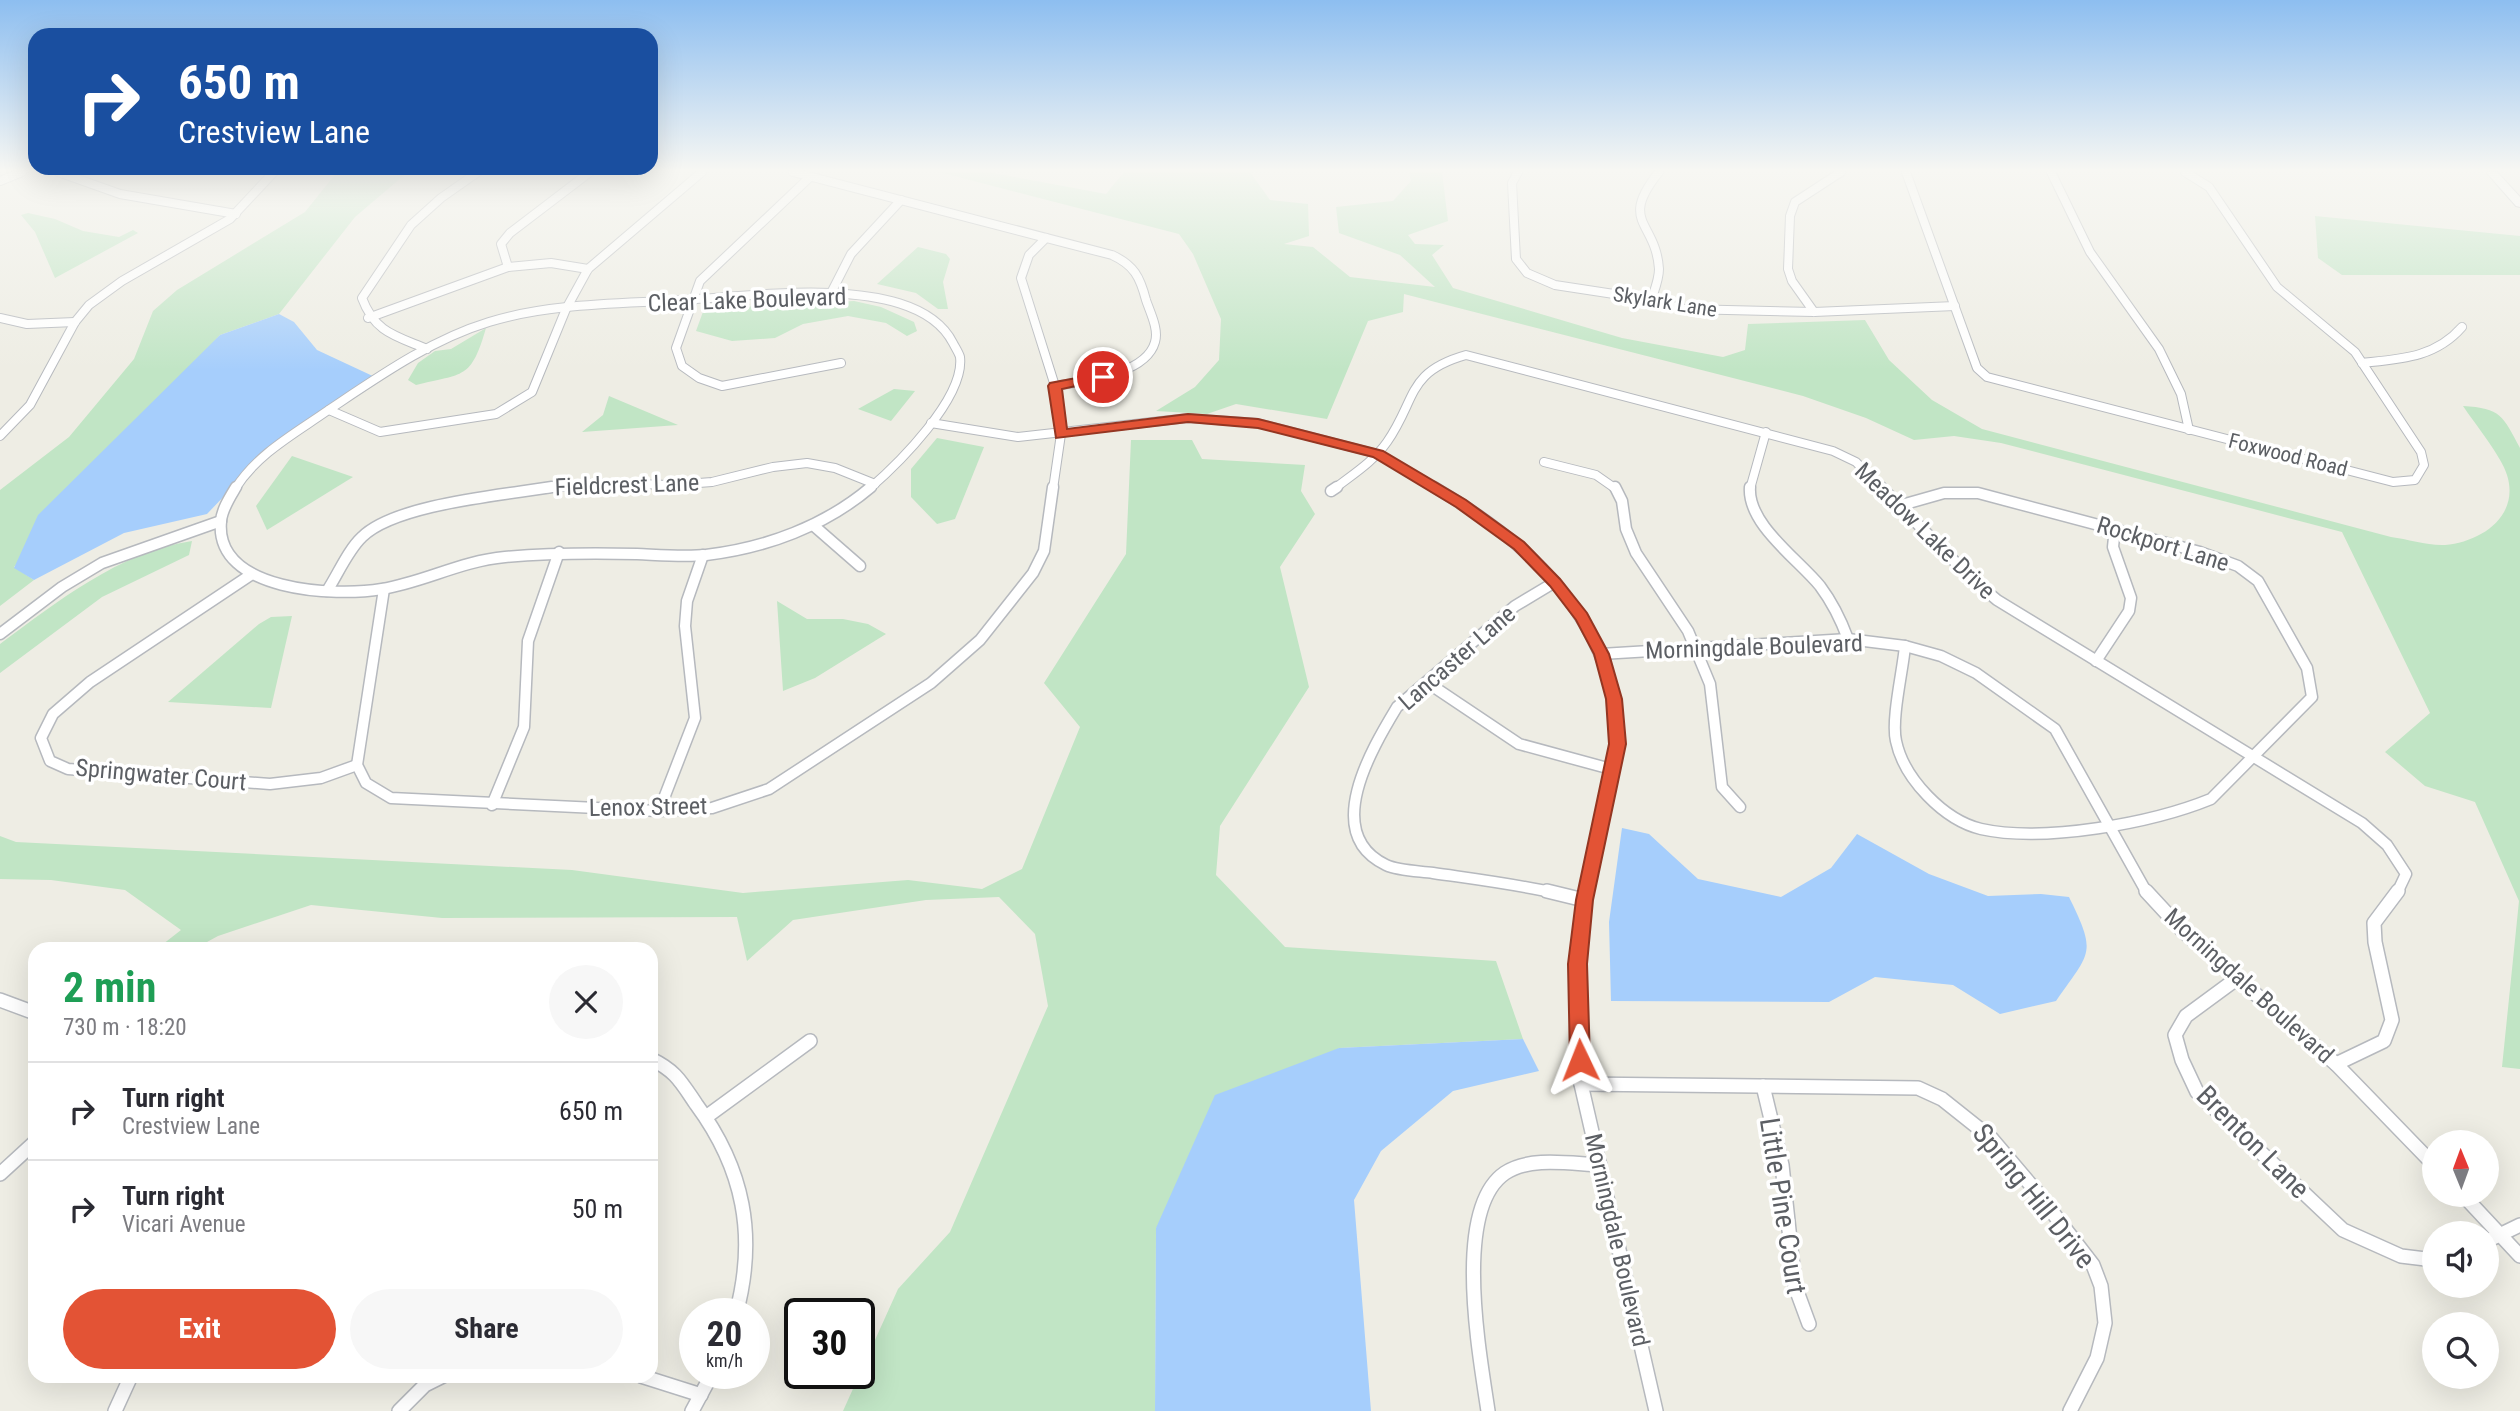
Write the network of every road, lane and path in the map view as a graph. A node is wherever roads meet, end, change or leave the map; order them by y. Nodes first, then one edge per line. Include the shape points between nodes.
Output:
1 (195, 238) edge
2 (402, 238) edge
3 (506, 238) edge
4 (624, 238) edge
5 (744, 238) edge
6 (866, 238) edge
7 (1046, 238) joint
8 (1514, 238) edge
9 (1647, 238) edge
10 (1789, 238) edge
11 (1930, 238) edge
12 (2083, 238) edge
13 (2244, 238) edge
14 (508, 267) junction
15 (588, 268) junction
16 (831, 293) junction
17 (692, 299) junction
18 (1651, 301) junction
19 (1955, 306) junction
20 (566, 309) junction
21 (1814, 312) junction
22 (0, 318) edge
23 (368, 318) junction
24 (75, 322) junction
25 (2462, 327) dead end
26 (426, 349) junction
27 (841, 363) dead end
28 (2362, 363) junction
29 (1055, 386) junction
30 (329, 410) junction
31 (931, 423) junction
32 (2189, 430) junction
33 (1766, 432) junction
34 (1060, 435) junction
35 (0, 436) edge
36 (1378, 454) junction
37 (1544, 462) dead end
38 (876, 484) junction
39 (1331, 491) dead end
40 (1898, 506) junction
41 (220, 521) junction
42 (813, 525) junction
43 (2115, 528) junction
44 (559, 552) junction
45 (703, 555) junction
46 (860, 566) dead end
47 (252, 574) junction
48 (1555, 582) junction
49 (384, 589) junction
50 (327, 591) junction
51 (0, 634) edge
52 (1848, 639) junction
53 (1905, 646) junction
54 (1695, 647) junction
55 (1601, 654) junction
56 (2096, 661) junction
57 (1428, 683) junction
58 (2257, 756) junction
59 (357, 765) junction
60 (1611, 769) junction
61 (492, 805) junction
62 (1740, 807) dead end
63 (659, 811) junction
64 (2108, 827) junction
65 (1584, 900) junction
66 (2239, 978) junction
67 (0, 1000) edge
68 (28, 1010) edge
69 (810, 1041) dead end
70 (658, 1062) edge
71 (2336, 1063) junction
72 (1581, 1084) junction
73 (1763, 1086) junction
74 (706, 1116) junction
75 (28, 1148) edge
76 (2422, 1153) edge
77 (1600, 1165) junction
78 (0, 1174) edge
79 (2475, 1208) edge
80 (2520, 1225) edge
81 (2501, 1235) junction
82 (2520, 1256) edge
83 (2422, 1259) edge
84 (740, 1298) edge
85 (1809, 1324) dead end
86 (658, 1381) edge
87 (128, 1383) edge
88 (429, 1383) edge
89 (704, 1389) edge
90 (701, 1395) junction
91 (115, 1411) edge
92 (399, 1411) edge
93 (692, 1411) edge
94 (1488, 1411) edge
95 (1656, 1411) edge
96 (2070, 1411) edge

1 - 24 street via 122,281 89,305
2 - 23 street via 362,298
3 - 14 street via 501,244
4 - 15 street
5 - 17 street via 700,281
6 - 16 street via 847,258
7 - 29 street via 1023,264 1021,278
7 - 29 street via 1129,262 1139,272 1156,340 1150,353 1132,367
8 - 18 street, Skylark Lane via 1516,259 1527,273 1555,285
9 - 18 street via 1659,277
10 - 21 street via 1788,270
11 - 19 street, Foxwood Road
12 - 32 street via 2160,349 2181,394
13 - 28 street, Foxwood Road via 2277,287 2355,352
14 - 15 street via 551,263
14 - 23 street
15 - 20 street
16 - 17 street, Clear Lake Boulevard
16 - 31 street, Clear Lake Boulevard via 891,301 925,315 946,332 960,356 954,387
17 - 20 street, Clear Lake Boulevard
17 - 27 street via 676,348 682,366 699,378 722,386 740,385
18 - 21 street, Skylark Lane via 1685,309
19 - 21 street, Skylark Lane
19 - 32 street, Foxwood Road via 1977,368 1987,377
20 - 26 street, Clear Lake Boulevard via 488,323
20 - 30 street via 532,392 496,414 380,432
22 - 24 street via 8,323
23 - 26 street via 377,327
24 - 35 street via 30,405
25 - 28 street via 2452,342 2434,351
26 - 30 street, Clear Lake Boulevard
28 - 32 street, Foxwood Road via 2421,452 2424,465 2415,480 2393,482
29 - 34 street, Lenox Street
30 - 41 street, Clear Lake Boulevard via 261,459 233,489
31 - 34 street, Morningdale Boulevard via 1018,437
31 - 38 street, Clear Lake Boulevard
33 - 36 street, Meadow Lake Drive via 1466,355 1443,359 1423,373
33 - 40 street, Meadow Lake Drive via 1856,462
33 - 52 street via 1749,485 1750,503 1839,612
34 - 36 street, Morningdale Boulevard via 1188,418 1258,424
34 - 63 street, Lenox Street via 1044,551 1033,573 980,640 931,683 769,789 712,808
36 - 39 street, Meadow Lake Drive
36 - 48 street, Morningdale Boulevard via 1471,510 1519,545
37 - 54 street via 1596,475 1615,487 1636,552
38 - 42 street, Clear Lake Boulevard
38 - 50 street, Fieldcrest Lane via 807,463 712,482 562,485 411,511 386,520 361,537
40 - 43 street, Rockport Lane via 1944,494 1978,493
40 - 56 street, Meadow Lake Drive via 1997,600
41 - 47 street, Clear Lake Boulevard via 228,552
41 - 51 street via 102,563
42 - 45 street, Clear Lake Boulevard via 767,542
42 - 46 street
43 - 56 street via 2113,547 2131,598 2129,611
43 - 58 street, Rockport Lane via 2238,566 2258,581 2306,668 2312,697
44 - 45 street, Clear Lake Boulevard
44 - 49 street, Clear Lake Boulevard via 473,560
44 - 61 street via 528,641 524,727
45 - 63 street via 687,601 685,626 695,719
47 - 50 street, Clear Lake Boulevard via 291,587
47 - 59 street, Springwater Court via 90,682 54,714 41,738 50,761 68,769 270,784 321,778
48 - 55 street, Morningdale Boulevard via 1582,617
48 - 57 street, Lancaster Lane via 1515,606
49 - 50 street, Clear Lake Boulevard
49 - 59 street
52 - 53 street, Morningdale Boulevard
52 - 54 street, Morningdale Boulevard
53 - 64 street, Morningdale Boulevard via 1976,673 2055,729
53 - 64 street, Rockport Lane via 1895,739 1926,796 1980,829
54 - 55 street, Morningdale Boulevard
54 - 62 street via 1710,684 1722,787
55 - 60 street, Morningdale Boulevard via 1614,699 1618,744
56 - 58 street, Meadow Lake Drive
57 - 60 street via 1520,744
57 - 65 street, Lancaster Lane via 1398,707 1385,727 1354,799 1353,825 1362,848 1387,866
58 - 64 street, Rockport Lane via 2213,798
58 - 71 street, Meadow Lake Drive via 2362,823 2387,845 2406,874 2395,898 2374,923 2392,1020 2384,1041
59 - 61 street, Lenox Street via 366,783 391,798
60 - 65 street, Morningdale Boulevard
61 - 63 street, Lenox Street
64 - 66 street, Morningdale Boulevard via 2148,895
65 - 72 street, Morningdale Boulevard via 1578,964
66 - 71 street, Morningdale Boulevard
66 - 83 street, Brenton Lane via 2186,1016 2175,1035 2197,1092 2343,1230 2401,1256
67 - 68 street
69 - 74 street
70 - 74 street via 670,1068
71 - 76 street, Morningdale Boulevard
72 - 73 street, Spring Hill Drive
72 - 77 street, Morningdale Boulevard
73 - 85 street, Little Pine Court via 1782,1166 1793,1284
73 - 96 street, Spring Hill Drive via 1918,1088 1936,1093 1978,1124 2093,1265 2100,1280 2105,1311 2101,1355
74 - 84 street via 733,1167 746,1215
75 - 78 street
77 - 94 street via 1530,1165 1506,1171 1493,1181 1479,1206 1474,1231 1477,1329
77 - 95 street, Morningdale Boulevard
79 - 81 street
80 - 81 street
81 - 82 street
86 - 90 street
87 - 91 street
88 - 92 street
89 - 90 street
90 - 93 street

